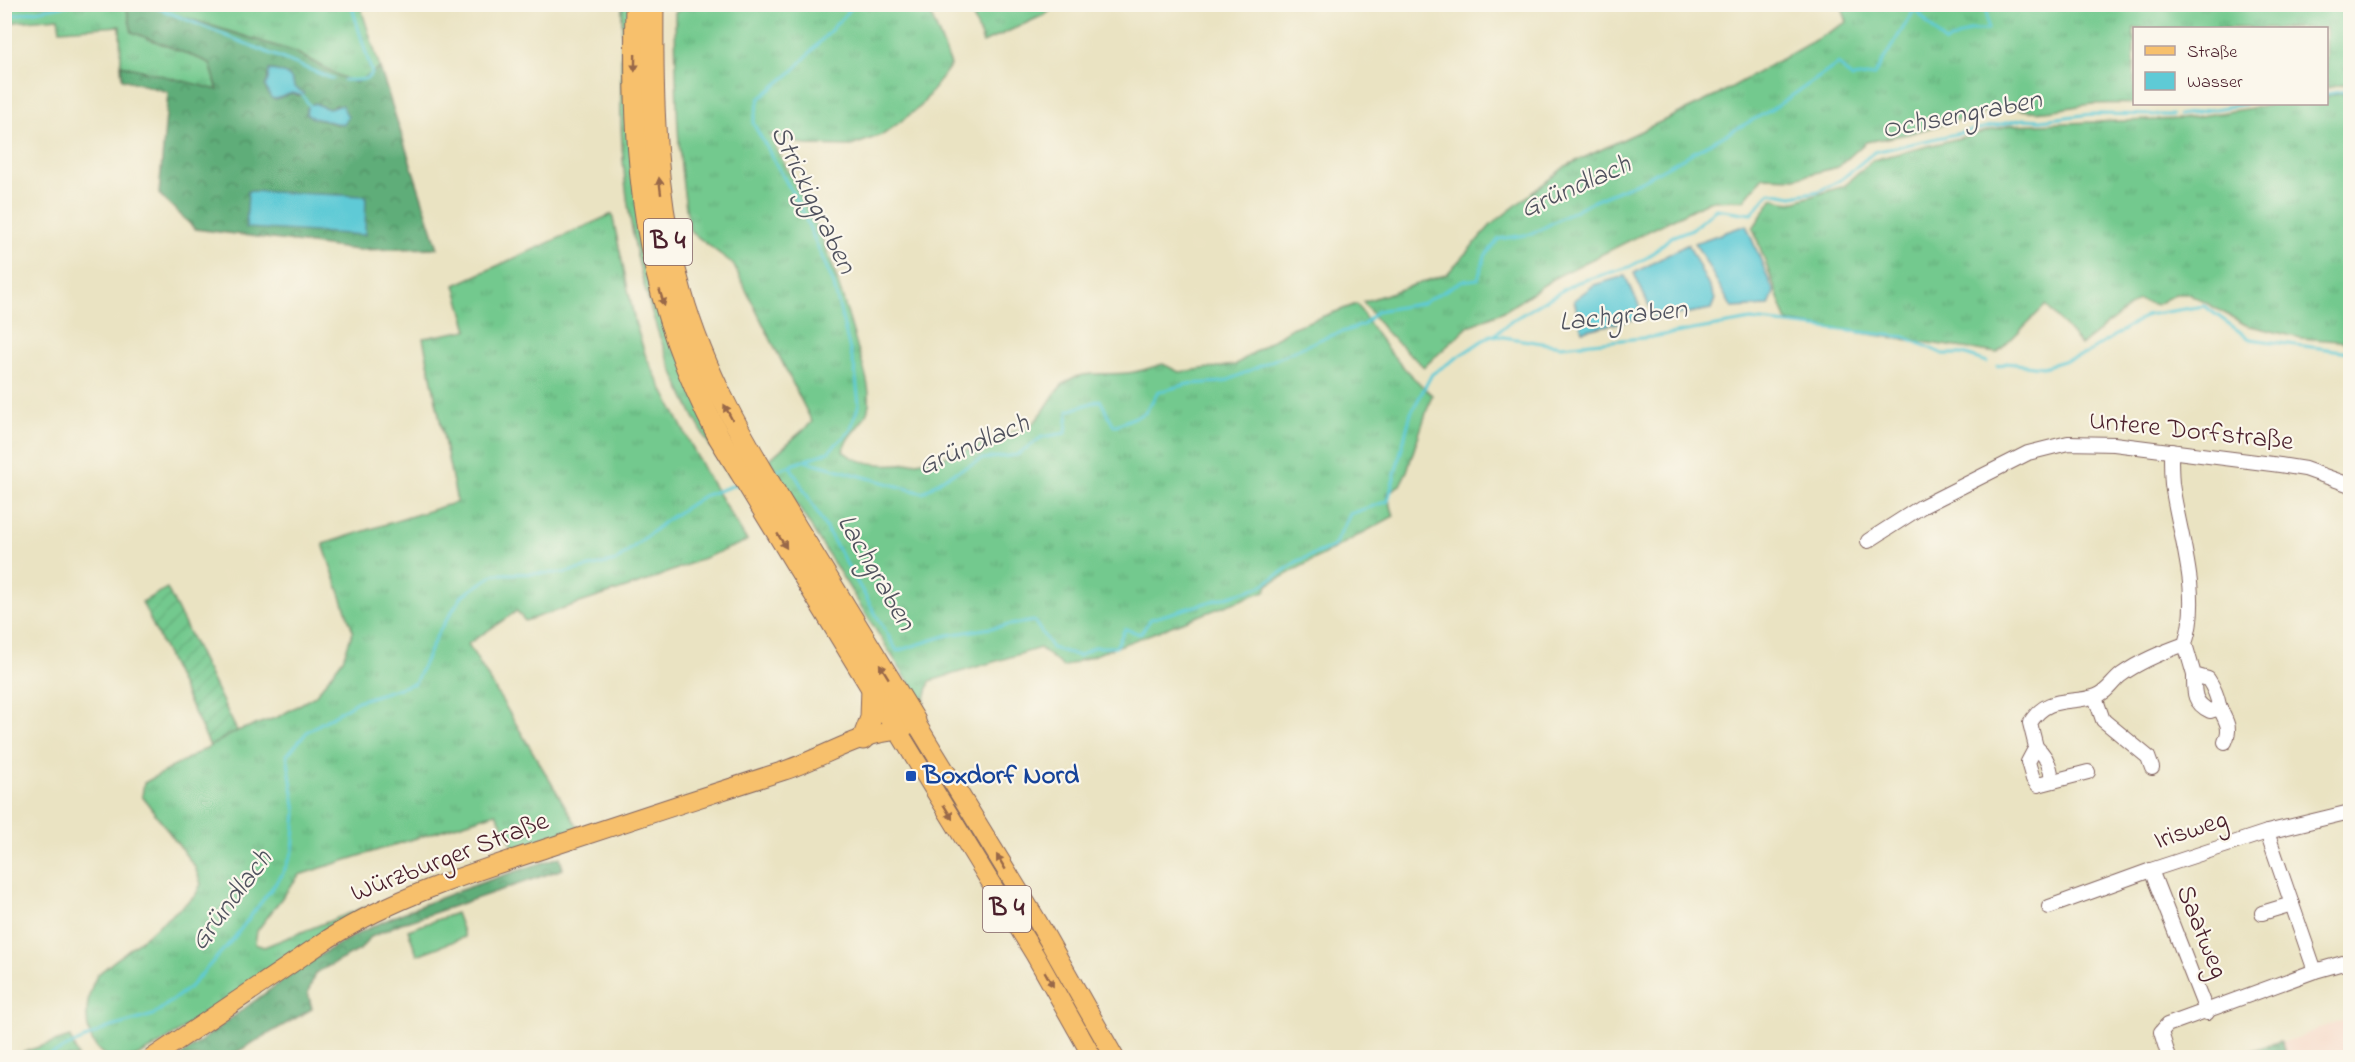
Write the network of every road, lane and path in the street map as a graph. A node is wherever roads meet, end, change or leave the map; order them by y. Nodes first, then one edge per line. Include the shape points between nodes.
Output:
1 (636, 4) edge
2 (653, 4) edge
3 (2171, 451) junction
4 (748, 467) junction
5 (2350, 485) edge
6 (760, 487) junction
7 (1868, 541) dead end
8 (2185, 644) junction
9 (2194, 675) junction
10 (872, 687) junction
11 (2095, 697) junction
12 (2220, 708) junction
13 (907, 726) junction
14 (862, 739) junction
15 (2225, 742) dead end
16 (796, 767) junction
17 (2152, 768) dead end
18 (2088, 772) dead end
19 (2350, 812) edge
20 (2267, 832) junction
21 (2151, 870) junction
22 (2292, 904) junction
23 (2049, 907) dead end
24 (2262, 913) dead end
25 (2350, 961) edge
26 (2315, 971) junction
27 (2207, 1012) junction
28 (152, 1058) edge
29 (1093, 1058) edge
30 (1115, 1058) edge
31 (2169, 1058) edge

1 -> 4 highway, B 4 via 636,126 653,262 673,332 713,425
4 -> 2 highway, B 4 via 703,358 671,256 657,156
3 - 5 street, Untere Dorfstraße via 2305,469
3 - 7 street, Untere Dorfstraße via 2068,443 2036,451 1921,507
3 - 8 street via 2191,612
4 - 6 highway, B 4
6 -> 10 highway, B 4
13 -> 6 highway, B 4
8 - 9 street
8 - 11 street via 2138,664
9 - 12 street via 2208,679 2219,697
9 - 12 street via 2194,694 2201,706 2210,711
10 - 13 highway, B 4
10 - 14 highway via 871,718
11 - 17 street via 2103,720 2148,758
11 - 18 street via 2064,700 2037,712 2030,723 2036,747 2028,762 2038,786
12 - 15 street via 2228,735
13 - 14 main road, Würzburger Straße
13 - 16 main road, Würzburger Straße via 878,744
13 -> 29 main road, B 4
30 -> 13 main road, B 4 via 1038,921
14 - 16 main road, Würzburger Straße
16 - 28 main road, Würzburger Straße via 477,871 388,906 328,939
19 - 20 street, Irisweg
20 - 21 street, Irisweg
20 - 22 street
21 - 23 street, Irisweg
21 - 27 street, Saatweg
22 - 24 street
22 - 26 street
25 - 26 street
26 - 27 street
27 - 31 street via 2167,1026 2161,1032

